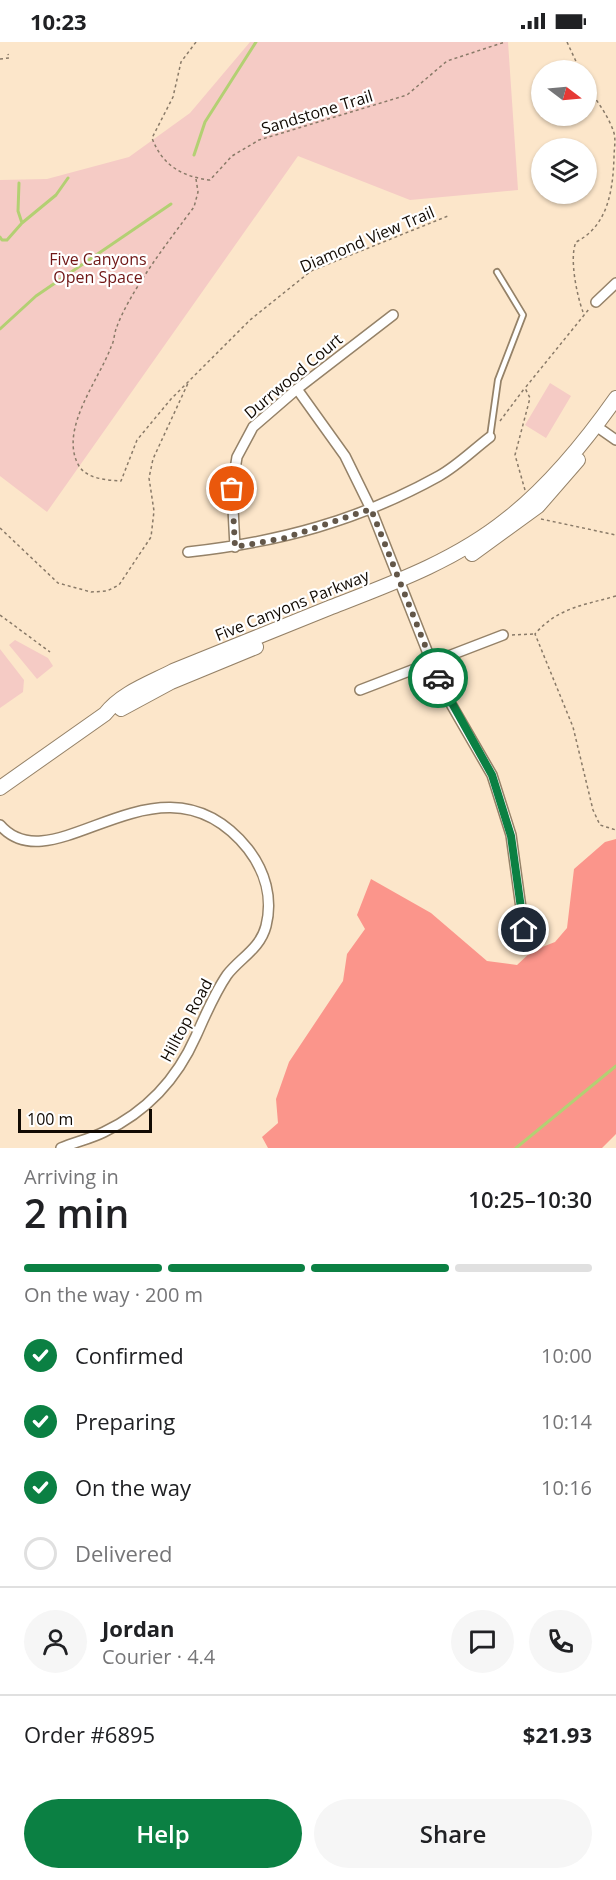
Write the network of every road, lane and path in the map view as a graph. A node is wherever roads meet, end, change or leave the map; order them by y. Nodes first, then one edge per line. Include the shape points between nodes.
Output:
1 (196, 42) edge
2 (505, 42) edge
3 (567, 42) edge
4 (8, 54) dead end
5 (0, 59) edge
6 (575, 60) edge
7 (597, 102) edge
8 (615, 132) edge
9 (196, 179) junction
10 (448, 216) dead end
11 (497, 272) dead end
12 (616, 283) edge
13 (596, 302) joint
14 (584, 314) junction
15 (393, 315) dead end
16 (190, 380) junction
17 (297, 388) junction
18 (525, 388) junction
19 (616, 398) edge
20 (616, 408) edge
21 (599, 428) junction
22 (490, 437) junction
23 (616, 440) edge
24 (534, 501) junction
25 (371, 509) junction
26 (0, 528) edge
27 (616, 535) edge
28 (235, 547) junction
29 (189, 552) dead end
30 (402, 584) junction
31 (616, 596) edge
32 (0, 615) edge
33 (535, 634) junction
34 (502, 635) joint
35 (50, 652) dead end
36 (431, 661) junction
37 (360, 690) dead end
38 (0, 788) edge
39 (0, 825) edge
40 (616, 830) edge
41 (524, 930) dead end
42 (61, 1148) edge

1 - 9 path via 181,62 173,97 152,138 158,155 183,175
2 - 9 path, Sandstone Trail via 447,61 407,94 391,101 333,115 260,140 232,156 210,180
3 - 6 path
4 - 5 path via 9,58
7 - 8 path
8 - 14 path via 611,195 601,220 574,248 573,262
9 - 16 path, Diamond View Trail via 194,207 127,306 112,347 84,402 74,451 80,468 93,477 121,481 137,440
10 - 16 path, Diamond View Trail via 311,271 250,320
11 - 22 lane via 523,315 498,380
12 - 13 street
13 - 14 path
14 - 18 path
15 - 17 street, Durrwood Court
16 - 26 path, Diamond View Trail via 153,459 149,478 154,511 151,537 119,585 91,592 58,583
17 - 25 street via 345,456
17 - 28 street, Durrwood Court via 253,427 237,457 232,489
18 - 22 path
18 - 24 path via 530,398 515,455 526,491
19 - 21 main road, Five Canyons Parkway
20 - 21 main road, Five Canyons Parkway
21 - 23 street
21 - 24 main road, Five Canyons Parkway via 564,478
22 - 25 street via 440,475
24 - 27 path via 541,519
24 - 30 main road, Five Canyons Parkway via 495,540 455,564
25 - 28 street via 285,538
25 - 30 street
28 - 29 street
30 - 36 street
30 - 38 main road, Five Canyons Parkway via 171,682 116,713 105,714
31 - 33 path via 570,607
32 - 35 path
33 - 34 path
33 - 40 path via 573,727 593,810 600,825
34 - 36 street
36 - 37 street
36 - 41 street via 492,775 511,836
39 - 42 street, Hilltop Road via 25,842 54,841 148,808 179,806 214,818 233,834 256,860 267,891 266,928 252,953 228,973 188,1054 155,1098 132,1117 102,1133

